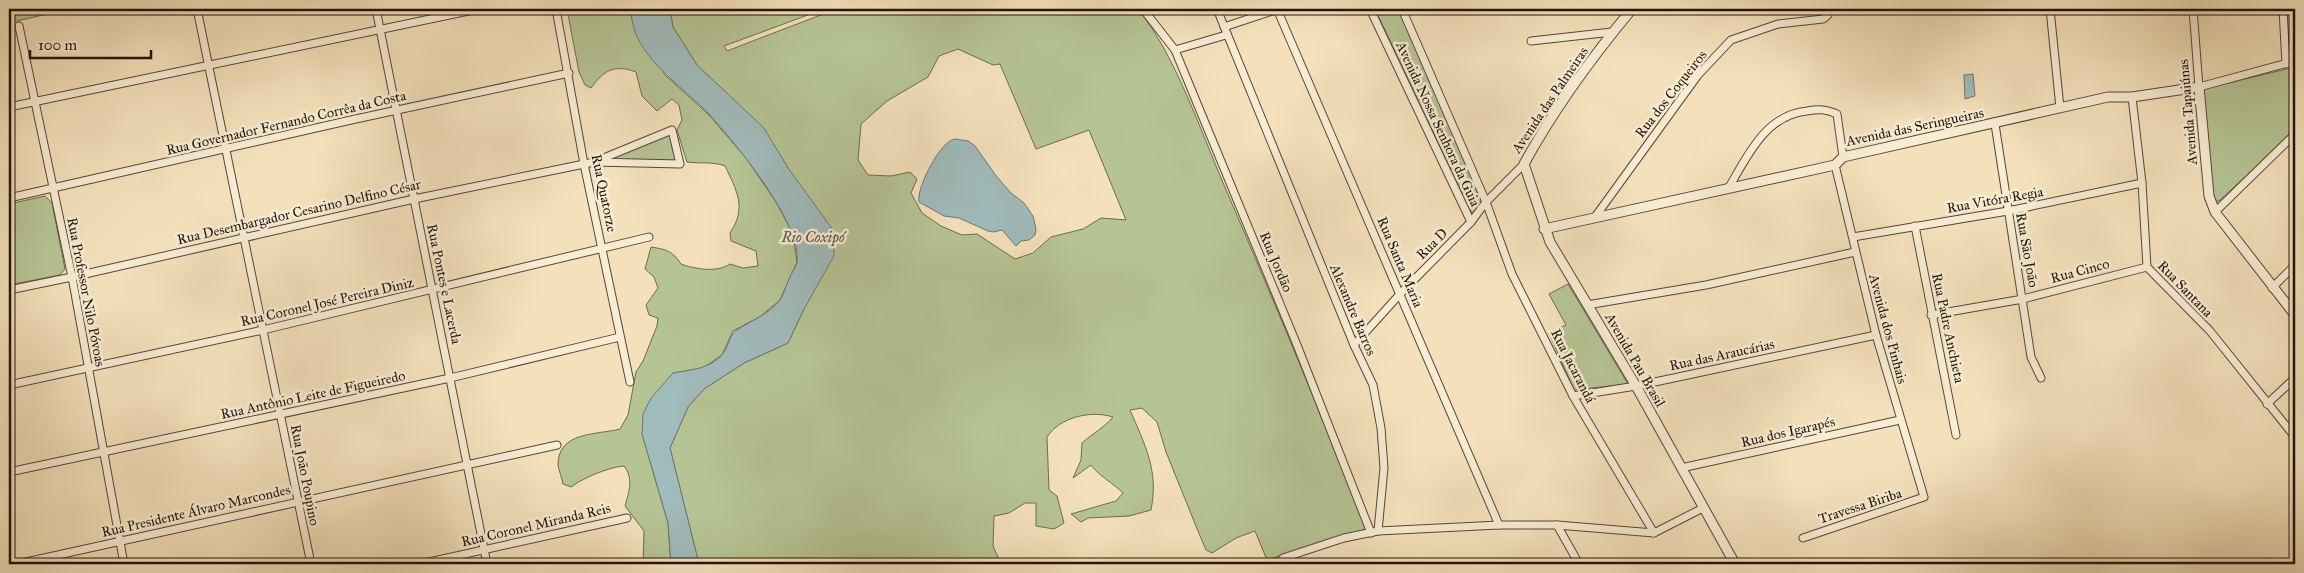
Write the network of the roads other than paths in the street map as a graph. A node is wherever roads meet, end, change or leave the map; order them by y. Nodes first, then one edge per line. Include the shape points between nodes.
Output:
1 (197, 9) edge
2 (376, 9) edge
3 (478, 9) edge
4 (556, 9) edge
5 (1143, 9) edge
6 (1217, 9) edge
7 (1278, 9) edge
8 (1370, 9) edge
9 (1402, 9) edge
10 (1632, 9) edge
11 (1829, 9) edge
12 (2050, 9) edge
13 (2192, 9) edge
14 (2283, 9) edge
15 (20, 26) dead end
16 (381, 30) junction
17 (1225, 31) junction
18 (1612, 32) junction
19 (1531, 40) dead end
20 (1175, 50) junction
21 (2295, 61) edge
22 (2286, 64) junction
23 (209, 66) junction
24 (569, 73) junction
25 (2199, 87) junction
26 (2132, 97) junction
27 (36, 102) junction
28 (9, 107) edge
29 (2060, 108) junction
30 (395, 111) junction
31 (1995, 124) junction
32 (2295, 134) edge
33 (226, 150) junction
34 (1843, 157) junction
35 (594, 162) junction
36 (584, 164) junction
37 (1524, 164) junction
38 (1835, 165) junction
39 (2142, 183) junction
40 (53, 188) junction
41 (1728, 189) junction
42 (9, 198) edge
43 (414, 199) junction
44 (1486, 202) junction
45 (2008, 211) junction
46 (2215, 212) junction
47 (1595, 217) junction
48 (1471, 222) junction
49 (1915, 226) junction
50 (1544, 229) junction
51 (244, 236) junction
52 (649, 237) dead end
53 (1852, 237) junction
54 (602, 249) junction
55 (1855, 252) junction
56 (2295, 266) edge
57 (2147, 267) junction
58 (72, 278) junction
59 (2272, 288) junction
60 (431, 289) junction
61 (9, 290) edge
62 (1400, 294) junction
63 (2023, 299) junction
64 (1587, 305) junction
65 (1931, 314) junction
66 (2295, 315) edge
67 (263, 330) junction
68 (1876, 335) junction
69 (620, 337) junction
70 (1354, 345) junction
71 (88, 368) junction
72 (450, 378) junction
73 (2041, 378) dead end
74 (2295, 378) edge
75 (630, 382) dead end
76 (9, 385) edge
77 (1636, 386) junction
78 (1573, 396) junction
79 (2268, 404) junction
80 (280, 414) junction
81 (1900, 420) junction
82 (1956, 435) dead end
83 (2295, 437) edge
84 (557, 445) dead end
85 (105, 452) junction
86 (466, 464) junction
87 (1681, 468) junction
88 (9, 472) edge
89 (1924, 497) joint
90 (298, 501) junction
91 (1703, 508) junction
92 (627, 518) dead end
93 (1500, 525) junction
94 (1556, 525) junction
95 (1374, 532) junction
96 (1654, 533) junction
97 (1803, 538) dead end
98 (121, 541) junction
99 (484, 550) junction
100 (17, 564) edge
101 (124, 564) edge
102 (310, 564) edge
103 (420, 564) edge
104 (487, 564) edge
105 (1278, 564) edge
106 (1579, 564) edge
107 (1735, 564) edge

1 - 23 street, Rua João Poupino
2 - 16 street, Rua Pontes e Lacerda
3 - 16 street
4 - 24 street, Rua Quatorze
5 - 20 street, Rua Jordão
6 - 17 street, Alexandre Barros
7 - 17 street
7 - 62 street, Rua Santa Maria
8 - 48 street, Avenida Nossa Senhora da Guia
9 - 44 street, Avenida Nossa Senhora da Guia
10 - 18 street, Avenida das Palmeiras
11 - 47 street, Rua dos Coqueiros via 1823,20 1778,24 1731,40 1698,75
12 - 29 street
13 - 25 street, Avenida Tapaiúnas
14 - 22 street
15 - 27 street, Rua Professor Nilo Póvoas
16 - 23 street
16 - 30 street, Rua Pontes e Lacerda
17 - 20 street
17 - 70 street, Alexandre Barros
18 - 19 street
18 - 37 street, Avenida das Palmeiras
20 - 95 street, Rua Jordão
21 - 22 street, Avenida das Seringueiras
22 - 25 street, Avenida das Seringueiras
23 - 27 street
23 - 33 street, Rua João Poupino
24 - 30 street, Rua Governador Fernando Corrêa da Costa
24 - 36 street, Rua Quatorze
25 - 26 street, Avenida das Seringueiras
25 - 46 street, Avenida Tapaiúnas via 2209,196
26 - 29 street, Avenida das Seringueiras via 2108,97
26 - 39 street, Rua Santana
27 - 28 street
27 - 40 street, Rua Professor Nilo Póvoas
29 - 31 street, Avenida das Seringueiras
30 - 33 street, Rua Governador Fernando Corrêa da Costa
30 - 43 street, Rua Pontes e Lacerda
31 - 34 street, Avenida das Seringueiras
31 - 45 street, Rua São João
32 - 46 street
33 - 40 street, Rua Governador Fernando Corrêa da Costa
33 - 51 street, Rua João Poupino
34 - 38 street, Avenida das Seringueiras
34 - 41 street via 1837,114 1826,109 1798,112 1780,119 1765,131
35 - 35 street, Rua Desembargador Cesarino Delfino César via 672,130 680,164 670,164
35 - 36 street, Rua Desembargador Cesarino Delfino César
36 - 43 street, Rua Desembargador Cesarino Delfino César
36 - 54 street, Rua Quatorze
37 - 44 street, Avenida das Palmeiras
37 - 50 street, Avenida Pau Brasil
38 - 41 street, Avenida das Seringueiras
38 - 53 street, Avenida dos Pinhais
39 - 45 street, Rua Vitóra Regia
39 - 57 street, Rua Santana
40 - 42 street, Rua Governador Fernando Corrêa da Costa
40 - 58 street, Rua Professor Nilo Póvoas
41 - 47 street, Avenida das Seringueiras
43 - 51 street, Rua Desembargador Cesarino Delfino César
43 - 60 street, Rua Pontes e Lacerda
44 - 48 street, Rua D
44 - 78 street, Rua Jacarandá via 1512,274
45 - 49 street, Rua Vitóra Regia
45 - 63 street, Rua São João
46 - 59 street
47 - 50 street, Avenida das Seringueiras
48 - 62 street, Rua D
49 - 53 street, Rua Vitóra Regia
49 - 65 street, Rua Padre Anchieta
50 - 64 street, Avenida Pau Brasil
51 - 58 street, Rua Desembargador Cesarino Delfino César
51 - 67 street, Rua João Poupino
52 - 54 street, Rua Coronel José Pereira Diniz
53 - 55 street, Avenida dos Pinhais
54 - 60 street, Rua Coronel José Pereira Diniz
54 - 69 street, Rua Quatorze
55 - 64 street via 1699,286
55 - 68 street, Avenida dos Pinhais
56 - 59 street
57 - 63 street, Rua Cinco
57 - 79 street, Rua Santana via 2210,331
58 - 61 street, Rua Desembargador Cesarino Delfino César
58 - 71 street, Rua Professor Nilo Póvoas
59 - 66 street
60 - 67 street, Rua Coronel José Pereira Diniz
60 - 72 street, Rua Pontes e Lacerda
62 - 70 street, Rua D
62 - 93 street, Rua Santa Maria
63 - 65 street, Rua Cinco
63 - 73 street, Rua São João via 2031,357
64 - 77 street, Avenida Pau Brasil
65 - 82 street, Rua Padre Anchieta
67 - 71 street, Rua Coronel José Pereira Diniz
67 - 80 street, Rua João Poupino
68 - 77 street, Rua das Araucárias
68 - 81 street, Avenida dos Pinhais
69 - 72 street, Rua Antônio Leite de Figueiredo
69 - 75 street, Rua Quatorze
70 - 95 street, Alexandre Barros via 1373,385 1381,428 1384,468
71 - 76 street, Rua Coronel José Pereira Diniz
71 - 85 street, Rua Professor Nilo Póvoas
72 - 80 street, Rua Antônio Leite de Figueiredo
72 - 86 street, Rua Pontes e Lacerda
74 - 79 street
77 - 78 street, Rua das Araucárias
77 - 87 street, Avenida Pau Brasil
78 - 96 street, Rua Jacarandá
79 - 83 street, Rua Santana
80 - 85 street, Rua Antônio Leite de Figueiredo
80 - 90 street, Rua João Poupino
81 - 87 street, Rua dos Igarapés
81 - 89 street, Avenida dos Pinhais
84 - 86 street, Rua Presidente Álvaro Marcondes
85 - 88 street, Rua Antônio Leite de Figueiredo
85 - 98 street, Rua Professor Nilo Póvoas
86 - 90 street, Rua Presidente Álvaro Marcondes
86 - 99 street, Rua Pontes e Lacerda
87 - 91 street, Avenida Pau Brasil
89 - 97 street, Travessa Biriba
90 - 98 street, Rua Presidente Álvaro Marcondes
90 - 102 street, Rua João Poupino
91 - 96 street
91 - 107 street, Avenida Pau Brasil
92 - 99 street, Rua Coronel Miranda Reis
93 - 94 street
93 - 95 street
94 - 96 street
94 - 106 street
95 - 105 street via 1283,558
98 - 100 street, Rua Presidente Álvaro Marcondes
98 - 101 street, Rua Professor Nilo Póvoas
99 - 103 street, Rua Coronel Miranda Reis
99 - 104 street, Rua Pontes e Lacerda

